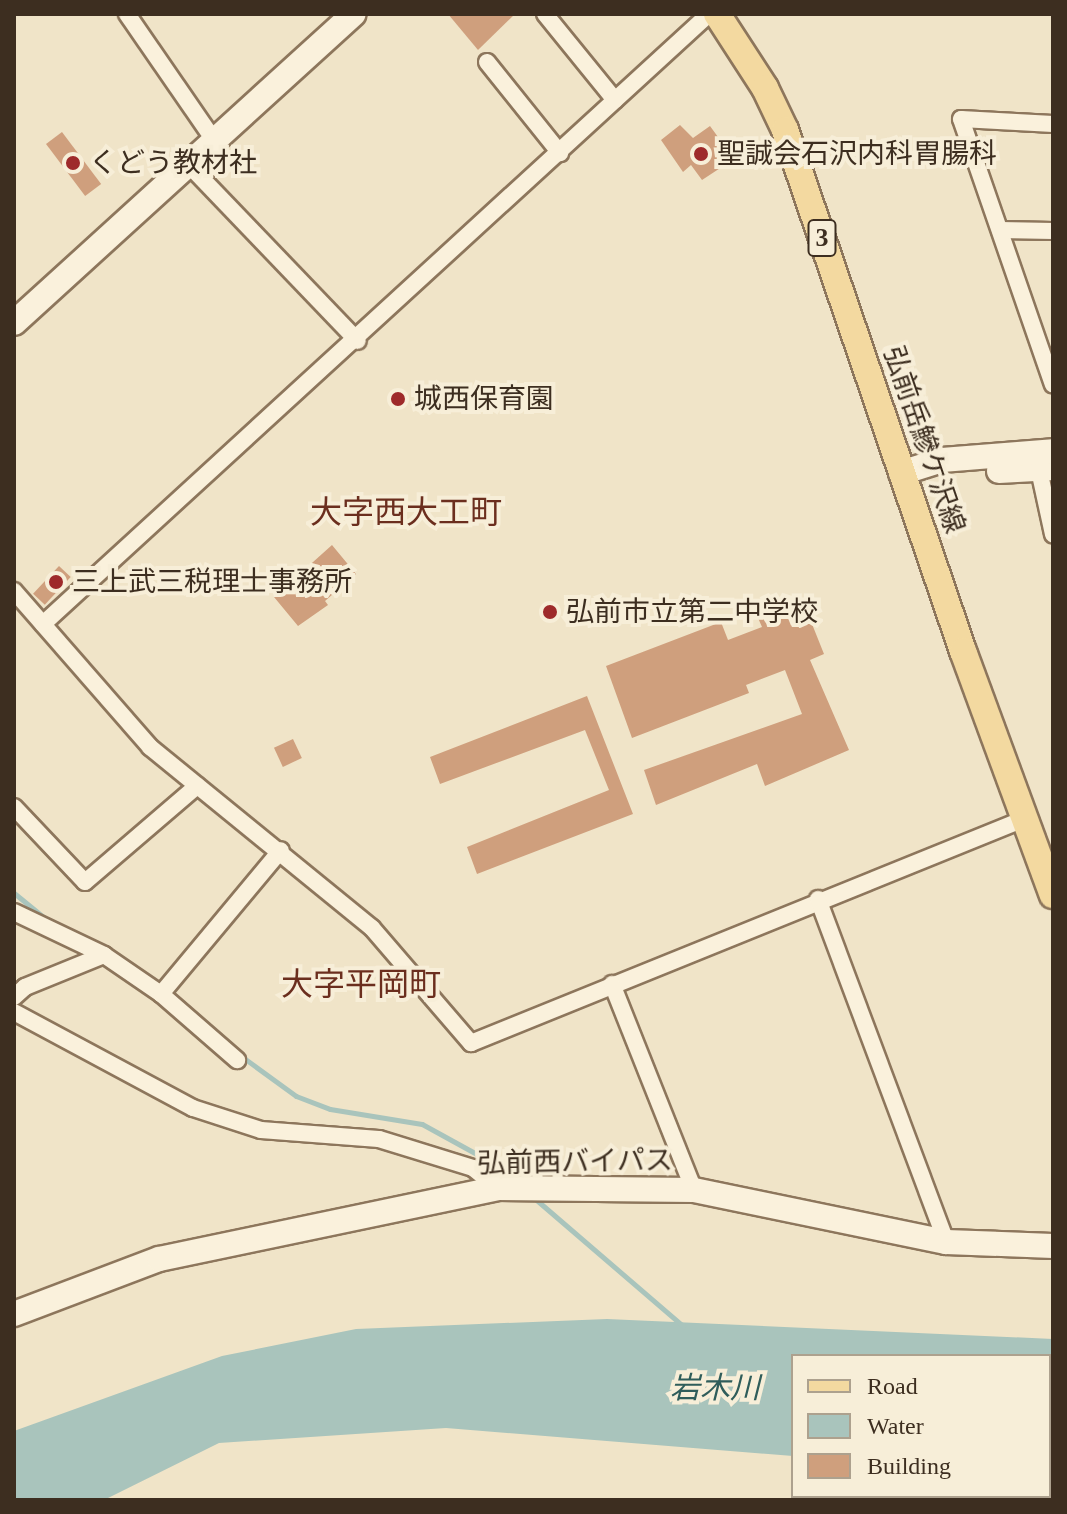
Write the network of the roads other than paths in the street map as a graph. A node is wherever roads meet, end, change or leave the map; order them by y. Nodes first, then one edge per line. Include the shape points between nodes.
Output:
1 (127, 14) edge
2 (353, 14) edge
3 (545, 14) edge
4 (709, 14) edge
5 (717, 14) edge
6 (487, 62) dead end
7 (615, 100) junction
8 (1053, 124) edge
9 (214, 140) junction
10 (560, 153) junction
11 (188, 164) junction
12 (1000, 230) junction
13 (1053, 231) edge
14 (14, 323) edge
15 (1044, 336) edge
16 (358, 341) junction
17 (1053, 385) edge
18 (1048, 463) edge
19 (901, 473) junction
20 (1053, 534) edge
21 (14, 591) edge
22 (43, 624) junction
23 (197, 786) junction
24 (14, 807) edge
25 (1024, 819) junction
26 (281, 850) junction
27 (1046, 862) edge
28 (1053, 895) edge
29 (818, 899) junction
30 (14, 912) edge
31 (104, 955) junction
32 (612, 984) junction
33 (161, 994) junction
34 (14, 997) edge
35 (14, 1012) edge
36 (237, 1060) dead end
37 (498, 1188) junction
38 (694, 1190) junction
39 (946, 1242) junction
40 (1053, 1246) edge
41 (14, 1314) edge

1 - 9 street
2 - 9 street
3 - 7 street
4 - 7 street
5 - 19 main road, 弘前岳鰺ケ沢線 / 3 via 785,130
6 - 10 street
7 - 10 street
8 - 12 street via 961,119
9 - 11 street
10 - 16 street
11 - 14 street
11 - 16 street
12 - 13 street
12 - 15 street
15 - 17 street
16 - 22 street
18 - 19 street
18 - 20 street
19 - 25 main road, 弘前岳鰺ケ沢線 / 3
21 - 22 street
22 - 23 street via 150,747
23 - 24 street via 85,882
23 - 26 street
25 - 27 main road, 弘前岳鰺ケ沢線 / 3
25 - 29 street
26 - 32 street via 372,928 471,1043
26 - 33 street
27 - 28 main road, 弘前岳鰺ケ沢線 / 3
29 - 32 street
29 - 39 street
30 - 31 street
31 - 33 street
31 - 34 street via 25,987
32 - 38 street
33 - 36 street
35 - 37 street via 193,1108 261,1130 379,1139 473,1168
37 - 38 street, 弘前西バイパス
37 - 41 street, 弘前西バイパス via 159,1259
38 - 39 street, 弘前西バイパス
39 - 40 street, 弘前西バイパス

